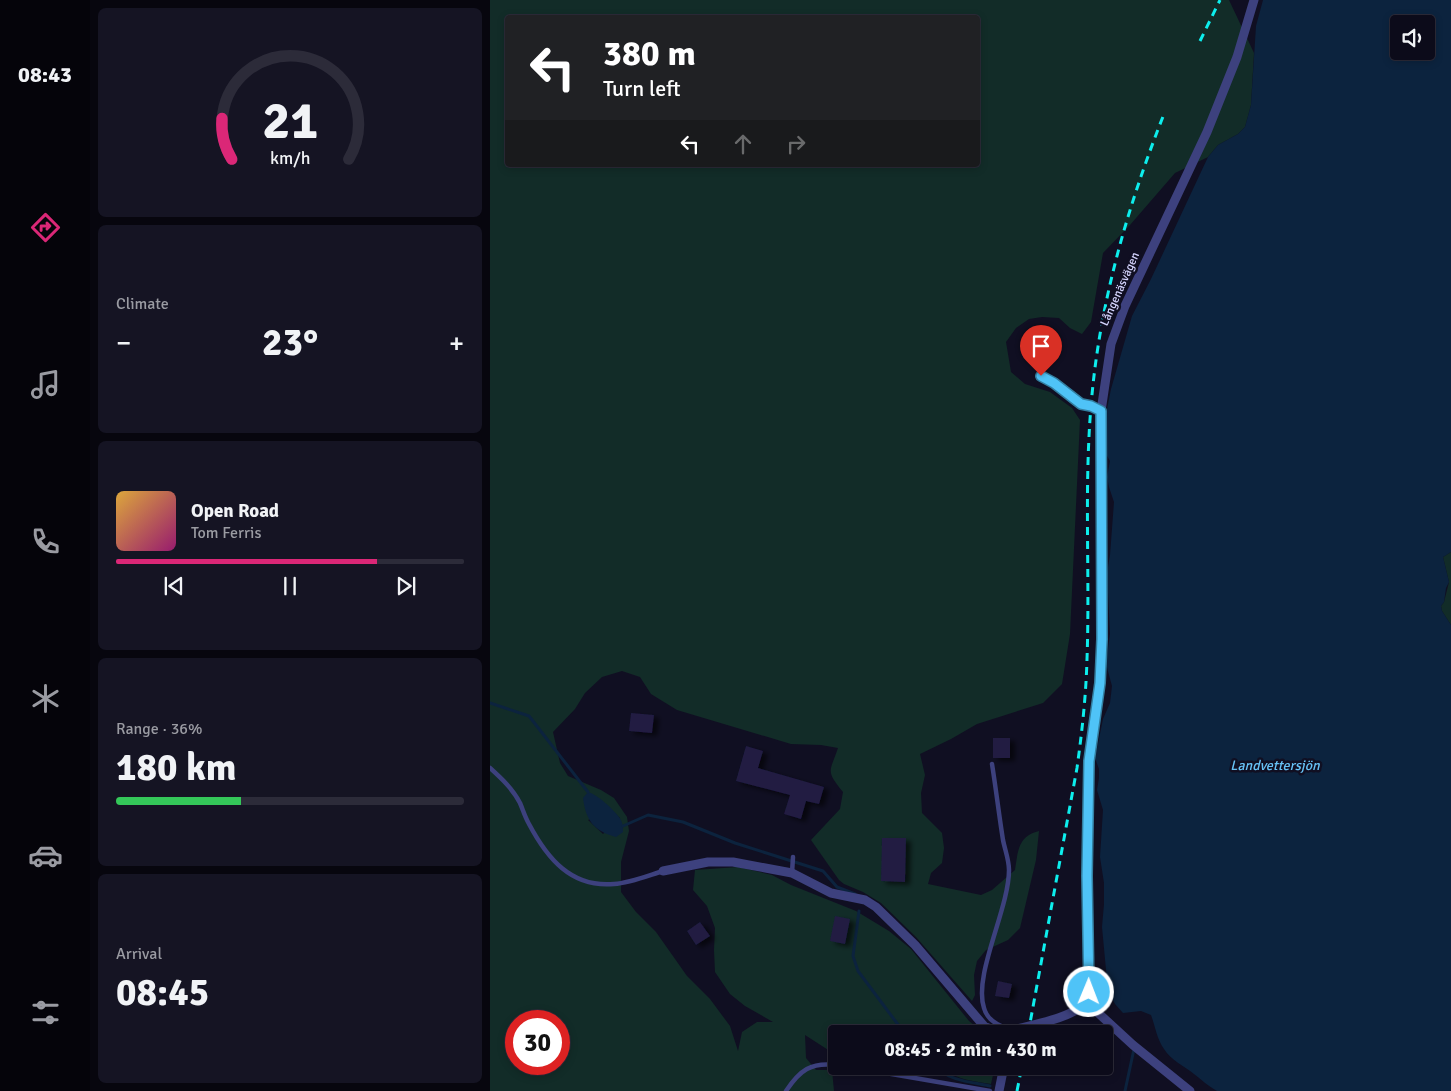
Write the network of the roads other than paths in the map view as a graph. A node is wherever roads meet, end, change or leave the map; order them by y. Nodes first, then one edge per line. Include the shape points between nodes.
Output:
1 (1254, 0) edge
2 (1041, 376) dead end
3 (1101, 411) junction
4 (992, 764) dead end
5 (490, 768) edge
6 (793, 856) dead end
7 (792, 868) junction
8 (662, 871) joint
9 (1086, 1004) junction
10 (983, 1025) edge
11 (998, 1025) edge
12 (1039, 1025) edge
13 (828, 1064) edge
14 (897, 1075) edge
15 (1002, 1075) edge
16 (786, 1091) edge
17 (990, 1091) edge
18 (998, 1091) edge
19 (1190, 1091) edge

1 - 3 street, Långenäsvägen via 1237,57 1207,132 1116,326 1110,344
2 - 3 lane via 1081,404
3 - 9 street, Långenäsvägen via 1102,639 1100,683 1089,761 1089,992
4 - 11 lane via 1009,872 982,998 984,1010
5 - 8 lane via 513,792 542,847 557,866 572,875 591,883 614,884
6 - 7 lane
7 - 8 street via 708,862
7 - 10 street via 831,893 864,900 876,907 915,945
9 - 12 street via 1077,1011
9 - 19 street
13 - 16 lane via 811,1066
14 - 17 lane
15 - 18 street

